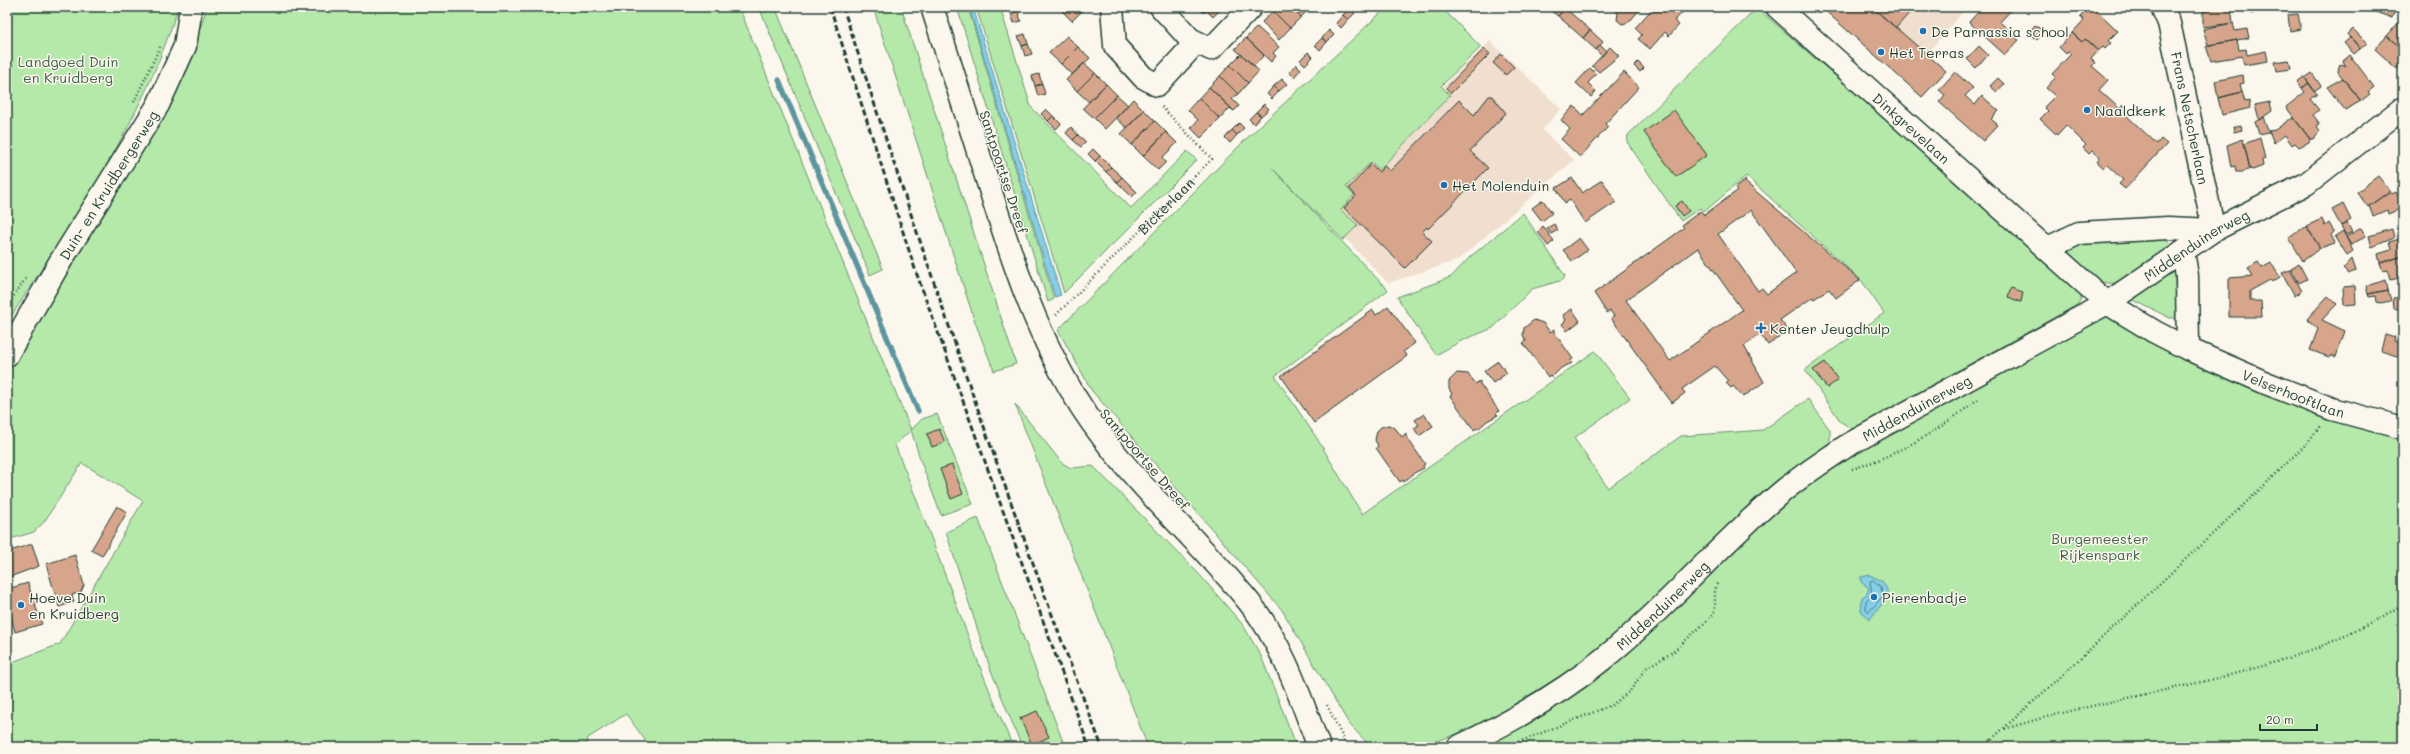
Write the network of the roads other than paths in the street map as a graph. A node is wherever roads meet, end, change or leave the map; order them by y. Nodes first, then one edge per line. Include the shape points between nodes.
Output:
1 (191, 7) edge
2 (932, 7) edge
3 (1112, 7) edge
4 (1161, 7) edge
5 (1251, 7) edge
6 (1777, 7) edge
7 (2162, 7) edge
8 (1190, 39) junction
9 (2403, 108) edge
10 (2214, 230) junction
11 (2048, 248) junction
12 (2183, 251) junction
13 (2107, 303) junction
14 (2188, 349) junction
15 (7, 355) edge
16 (2403, 428) edge
17 (1319, 747) edge
18 (1458, 747) edge

1 - 15 street, Duin- en Kruidbergerweg via 185,46 158,105 60,262
2 - 17 street, Santpoortse Dreef via 1014,264 1033,317 1055,363 1101,437 1250,603 1274,639
3 - 8 street via 1115,46 1143,77 1157,85 1190,50
4 - 8 street
5 - 8 street via 1211,49
6 - 11 street, Dinkgrevelaan
7 - 10 street, Frans Netscherlaan via 2169,23
9 - 10 street, Middenduinerweg via 2306,184
10 - 11 street via 2168,228 2079,233
10 - 12 street, Middenduinerweg
11 - 13 street, Dinkgrevelaan
12 - 13 street, Middenduinerweg
12 - 14 street via 2187,276
13 - 14 street, Velserhooftlaan
13 - 18 street, Middenduinerweg via 1848,445 1820,463 1778,495 1656,613 1602,660 1545,701
14 - 16 street, Velserhooftlaan via 2332,409

